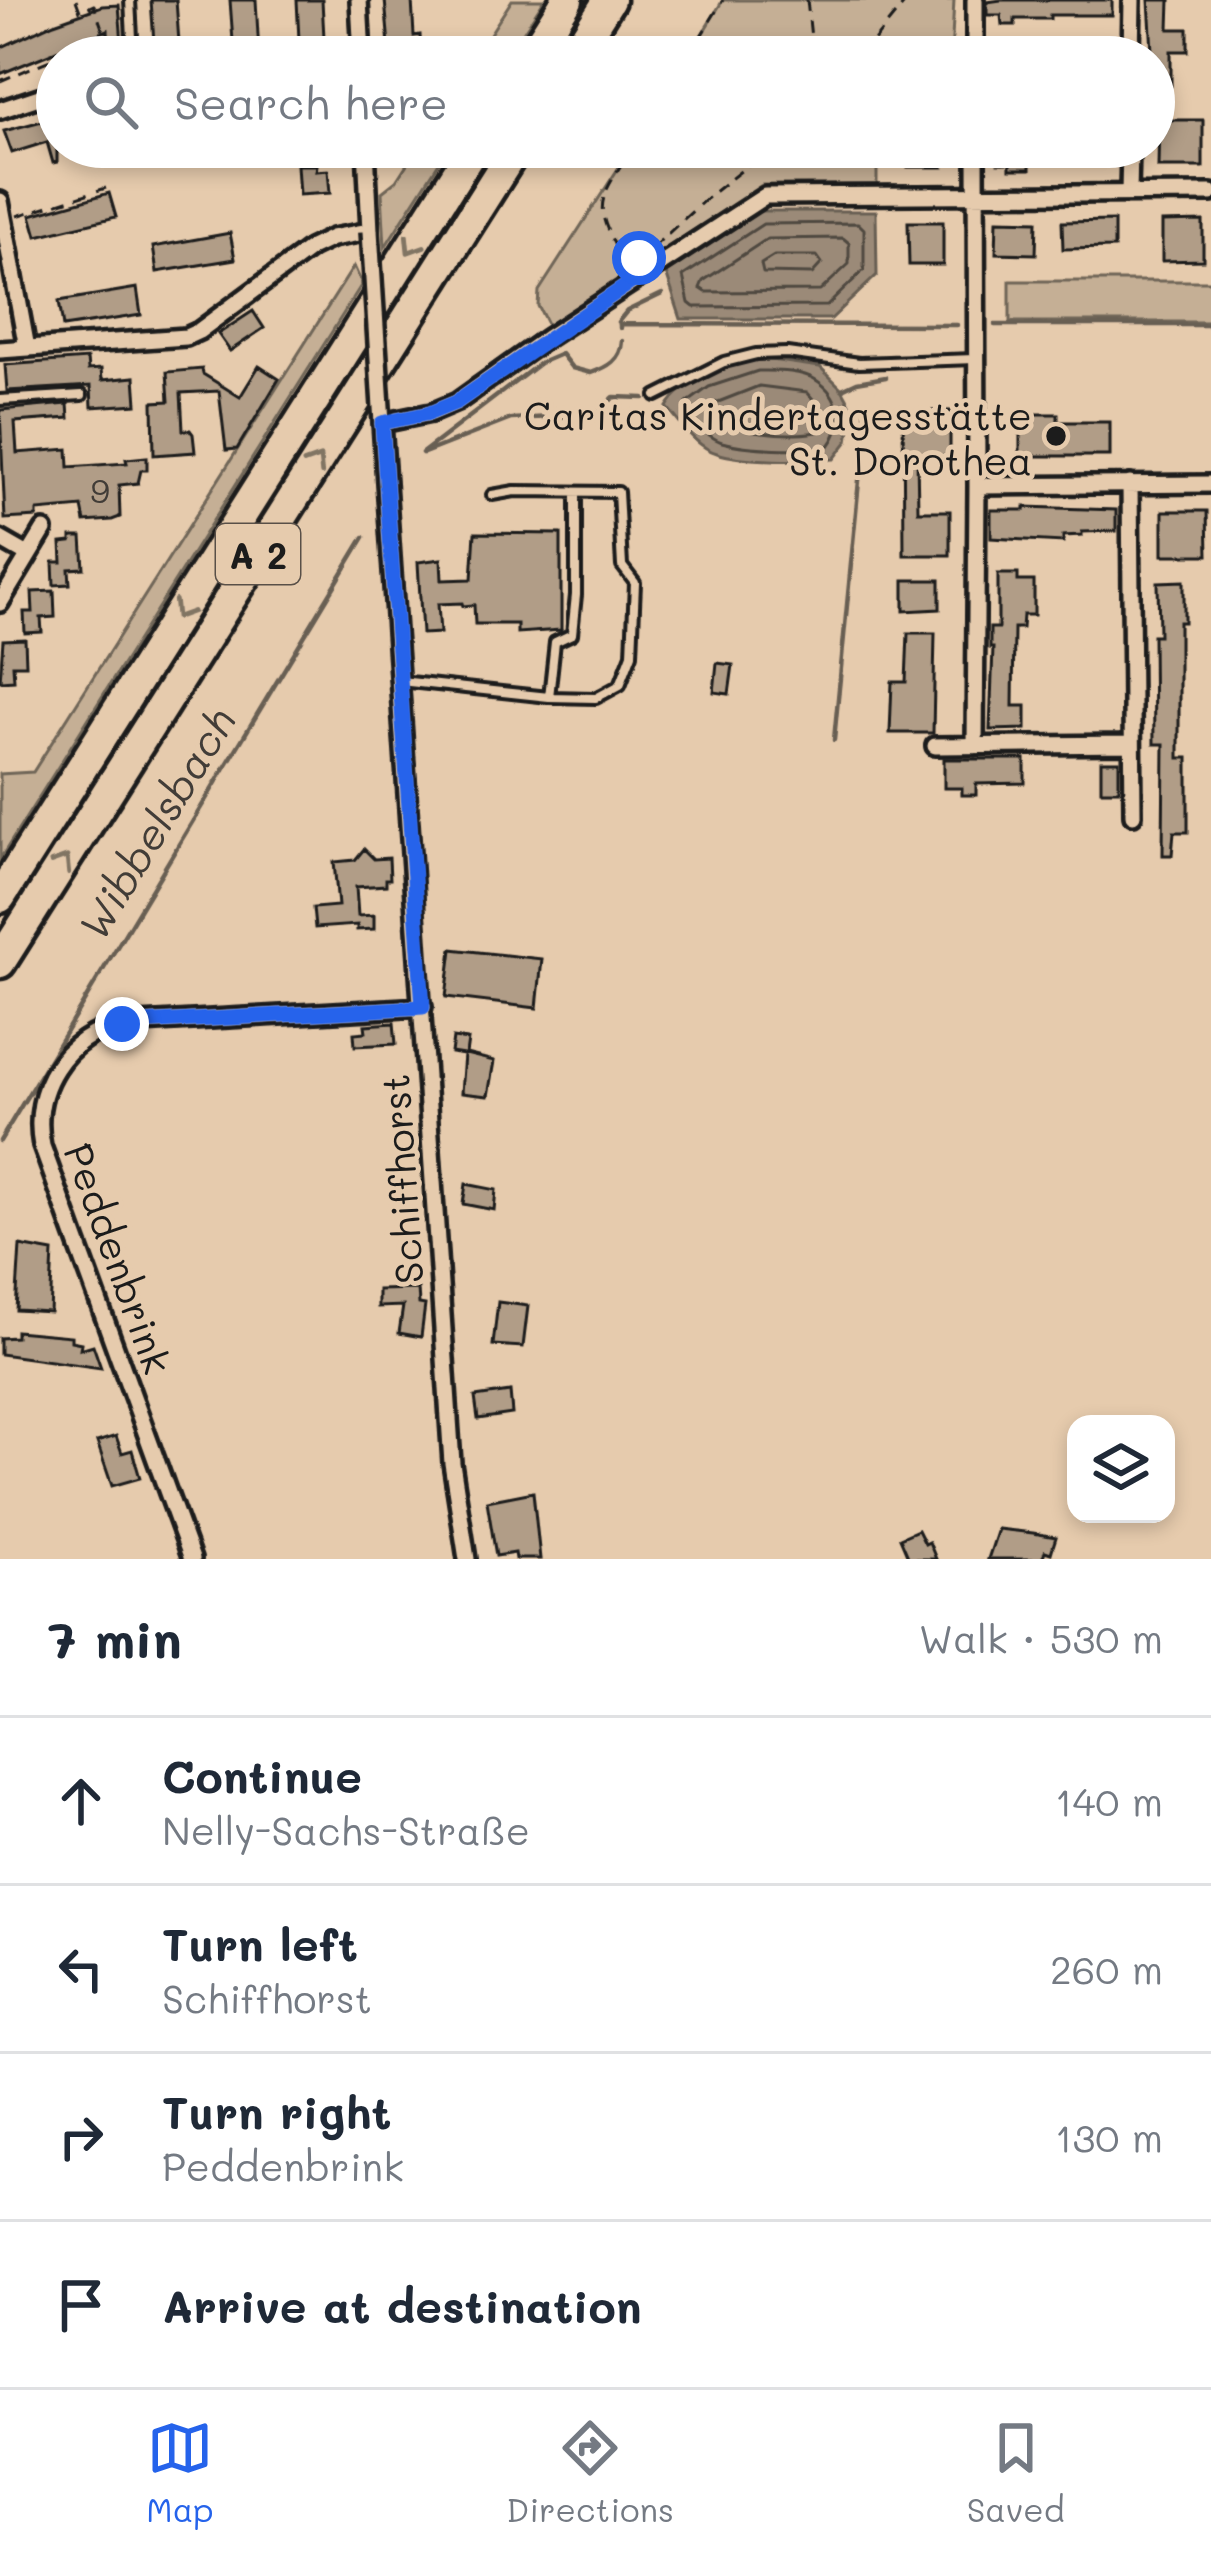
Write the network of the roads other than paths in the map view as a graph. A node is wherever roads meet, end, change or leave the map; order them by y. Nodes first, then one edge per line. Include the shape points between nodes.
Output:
1 (130, 0) edge
2 (359, 0) edge
3 (567, 0) edge
4 (609, 0) edge
5 (975, 0) edge
6 (1132, 0) edge
7 (132, 36) edge
8 (361, 36) edge
9 (544, 36) edge
10 (586, 36) edge
11 (975, 36) edge
12 (1131, 36) edge
13 (36, 98) edge
14 (0, 110) edge
15 (366, 168) edge
16 (461, 168) edge
17 (502, 168) edge
18 (976, 168) edge
19 (1130, 168) edge
20 (1211, 193) edge
21 (1130, 194) junction
22 (976, 195) junction
23 (0, 201) edge
24 (367, 227) junction
25 (28, 348) junction
26 (0, 350) edge
27 (976, 359) junction
28 (82, 395) dead end
29 (656, 396) dead end
30 (0, 400) edge
31 (382, 423) junction
32 (1130, 484) junction
33 (1211, 484) edge
34 (977, 486) junction
35 (576, 492) junction
36 (492, 495) dead end
37 (44, 530) dead end
38 (0, 538) edge
39 (28, 555) junction
40 (0, 603) edge
41 (399, 681) junction
42 (549, 697) junction
43 (1132, 745) junction
44 (934, 746) dead end
45 (976, 746) junction
46 (1132, 815) dead end
47 (0, 897) edge
48 (0, 962) edge
49 (423, 1007) junction
50 (192, 1559) edge
51 (467, 1559) edge

1 - 7 lane
2 - 8 street
3 - 9 highway
4 - 10 highway
5 - 11 street
6 - 12 street
13 - 14 street
15 - 24 street, Schiffhorst
16 -> 47 highway, A 2
48 -> 17 highway, A 2
18 - 22 street
19 - 21 street
20 - 21 street
21 - 22 street
22 - 27 street
22 - 31 street via 765,196 457,402
23 - 25 street
24 - 25 street via 311,248 186,337
24 - 31 street, Schiffhorst, bridge
25 - 26 street
27 - 29 lane via 859,363 756,354
27 - 34 street
28 - 30 lane
31 - 41 street, Schiffhorst
32 - 33 street
32 - 34 street
32 - 43 street
34 - 45 street
35 - 36 lane
35 - 42 lane via 572,634 555,642
35 - 42 lane via 617,492 622,566 635,584 632,654 620,685 596,698
37 - 39 street
38 - 39 street
39 - 40 street
41 - 42 lane
41 - 49 street, Schiffhorst
43 - 45 street
43 - 46 street
44 - 45 street
49 - 50 street, Peddenbrink via 107,1027 73,1047 46,1085 42,1146
49 - 51 street, Schiffhorst via 452,1463

